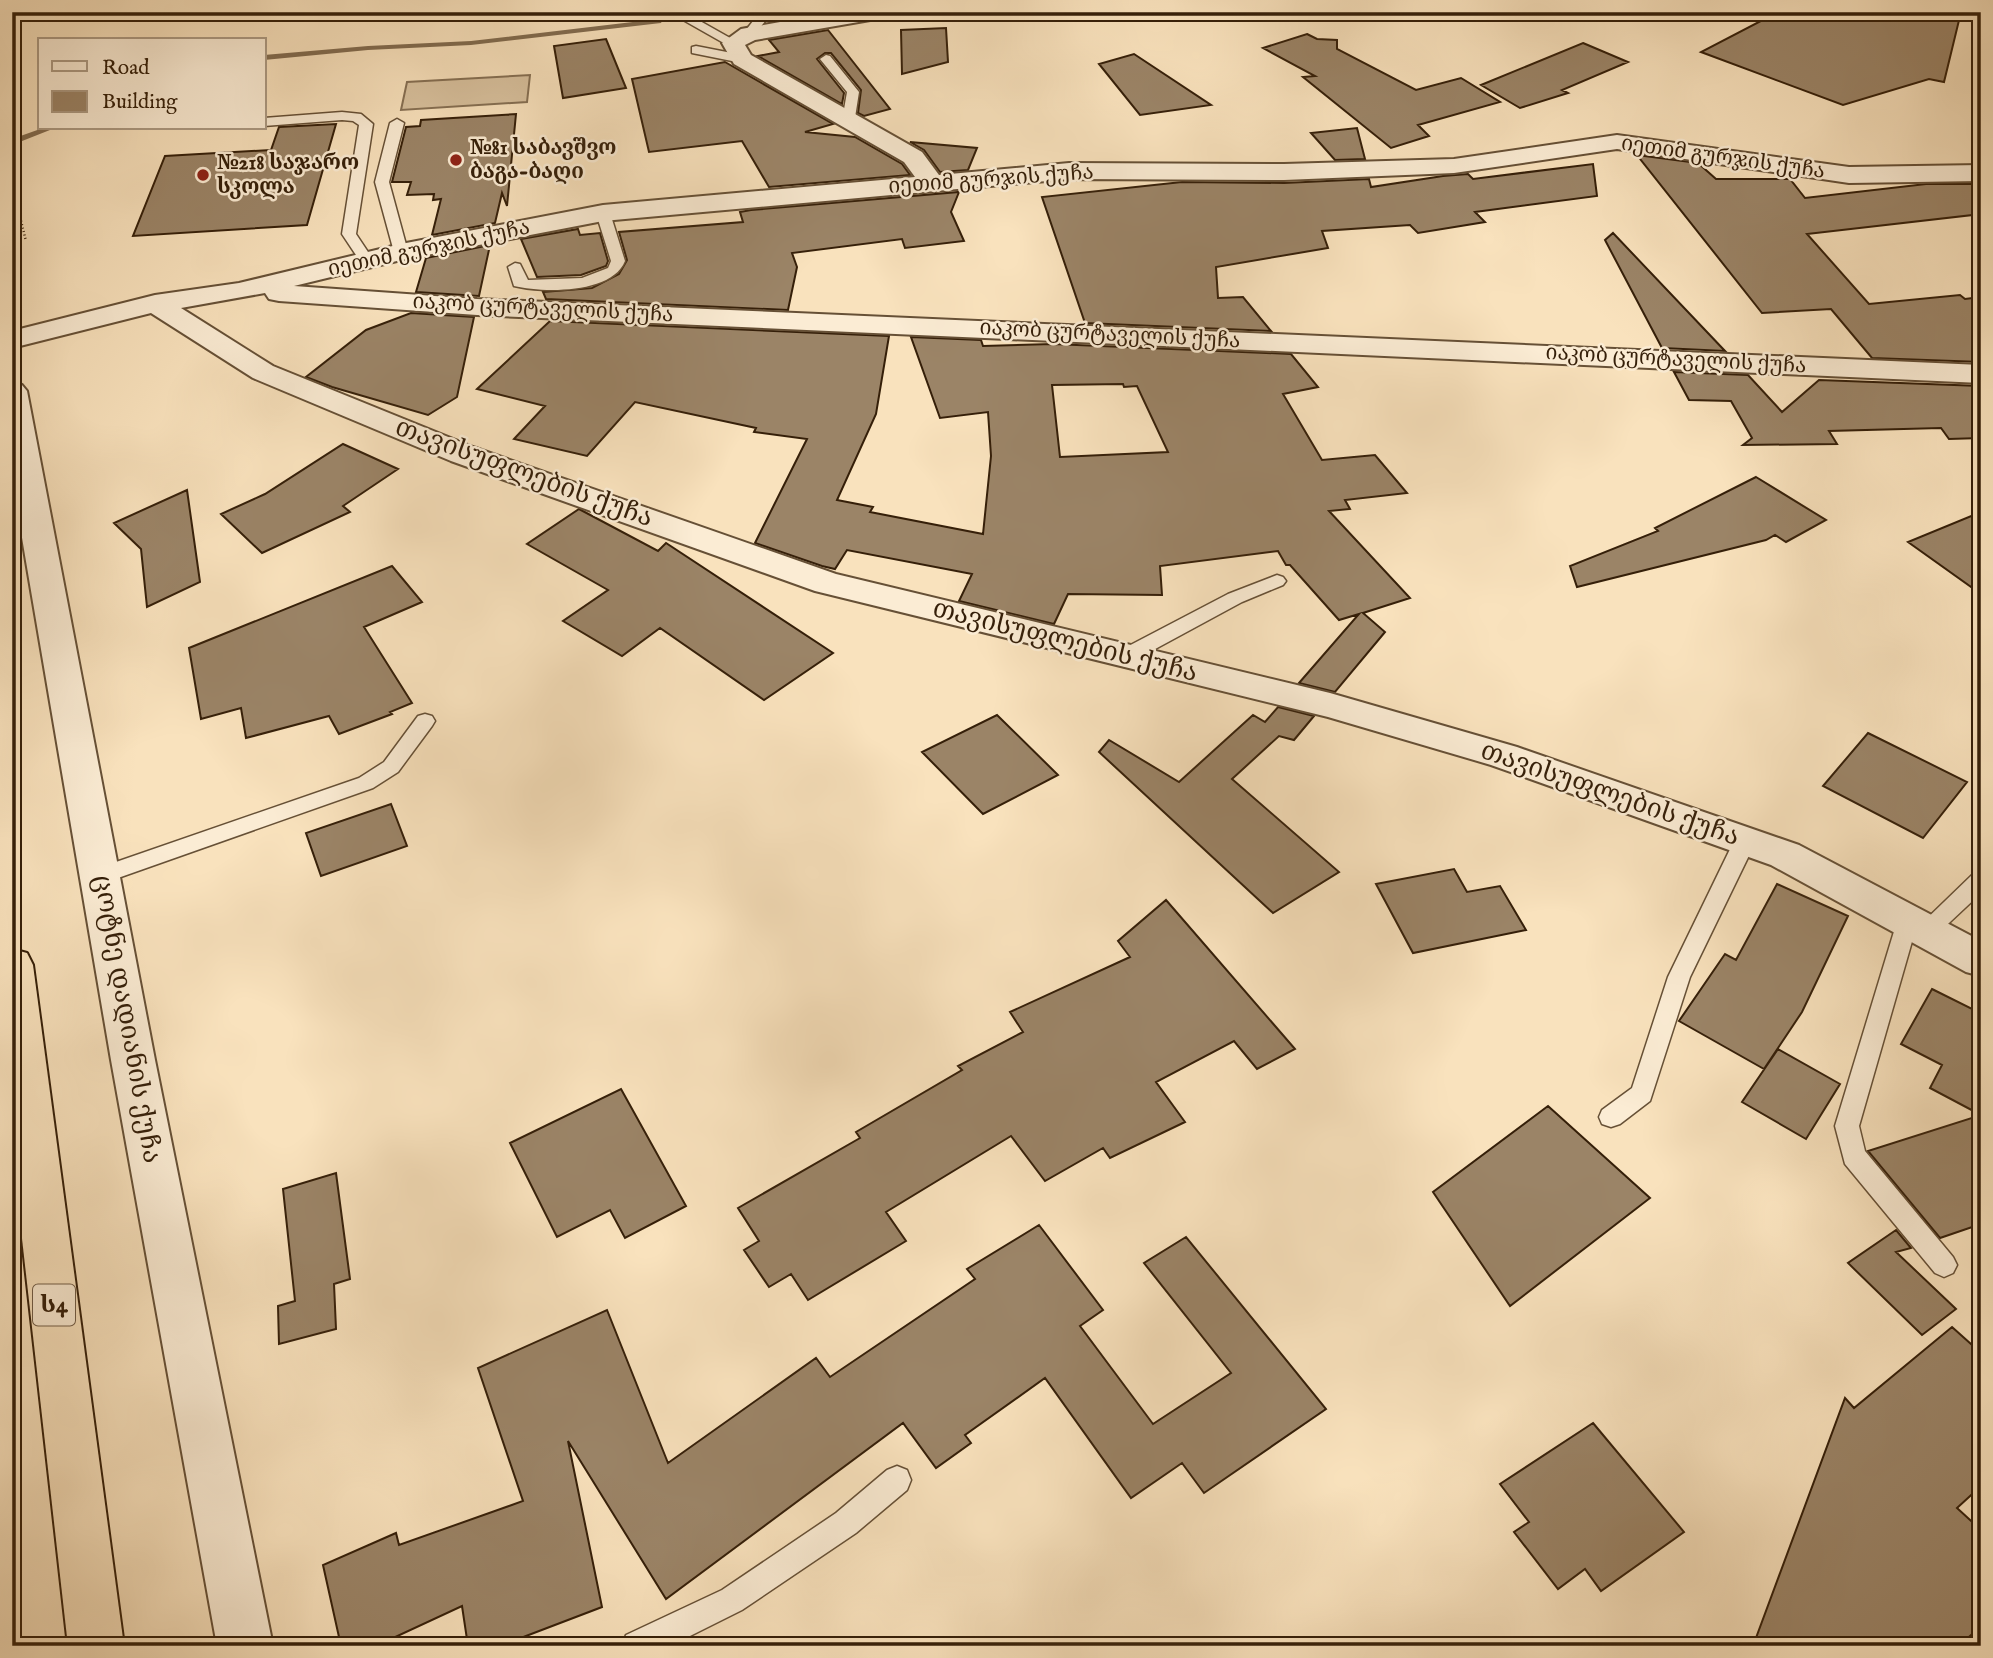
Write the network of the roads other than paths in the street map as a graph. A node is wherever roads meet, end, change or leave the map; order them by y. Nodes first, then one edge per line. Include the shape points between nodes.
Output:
1 (674, 12) edge
2 (766, 12) edge
3 (876, 12) edge
4 (741, 45) junction
5 (696, 50) dead end
6 (826, 60) dead end
7 (849, 121) junction
8 (266, 122) edge
9 (397, 123) dead end
10 (1981, 173) edge
11 (933, 184) junction
12 (603, 213) junction
13 (401, 252) junction
14 (367, 261) junction
15 (515, 267) dead end
16 (239, 291) junction
17 (155, 303) junction
18 (12, 340) edge
19 (1981, 374) edge
20 (12, 391) edge
21 (1277, 581) dead end
22 (1126, 656) junction
23 (425, 722) dead end
24 (1745, 841) junction
25 (101, 876) junction
26 (1981, 880) edge
27 (1917, 926) junction
28 (1981, 960) edge
29 (12, 965) edge
30 (1611, 1117) dead end
31 (1944, 1265) dead end
32 (897, 1479) dead end
33 (96, 1646) edge
34 (245, 1646) edge
35 (636, 1646) edge

1 - 4 lane
2 - 4 lane
3 - 4 street
4 - 5 lane
4 - 7 street
6 - 7 lane via 853,92
7 - 11 street via 913,157
8 - 14 lane via 342,116 366,124 349,234
9 - 13 lane via 382,182
10 - 11 street, იეთიმ გურჯის ქუჩა via 1849,175 1618,142 1454,166 1284,172 1069,171
11 - 12 street, იეთიმ გურჯის ქუჩა
12 - 13 street, იეთიმ გურჯის ქუჩა
12 - 15 lane via 618,261 613,271 598,279 538,287 519,283
13 - 14 street, იეთიმ გურჯის ქუჩა
14 - 16 street, იეთიმ გურჯის ქუჩა
16 - 17 street, იეთიმ გურჯის ქუჩა
16 - 19 street, იაკობ ცურტაველის ქუჩა via 477,307
17 - 18 street, იეთიმ გურჯის ქუჩა
17 - 22 street, თავისუფლების ქუჩა via 263,372 461,454 827,583
20 - 25 street, ცოტნე დადიანის ქუჩა
21 - 22 lane
22 - 24 street, თავისუფლების ქუჩა via 1329,705 1504,756
23 - 25 lane via 391,767 366,783
24 - 27 street, თავისუფლების ქუჩა via 1785,855
24 - 30 lane via 1679,977 1642,1094
25 - 34 street, ცოტნე დადიანის ქუჩა
26 - 27 lane
27 - 28 street, თავისუფლების ქუჩა
27 - 31 lane via 1847,1126 1854,1156
29 - 33 highway, ს4
32 - 35 lane via 846,1523 732,1601

